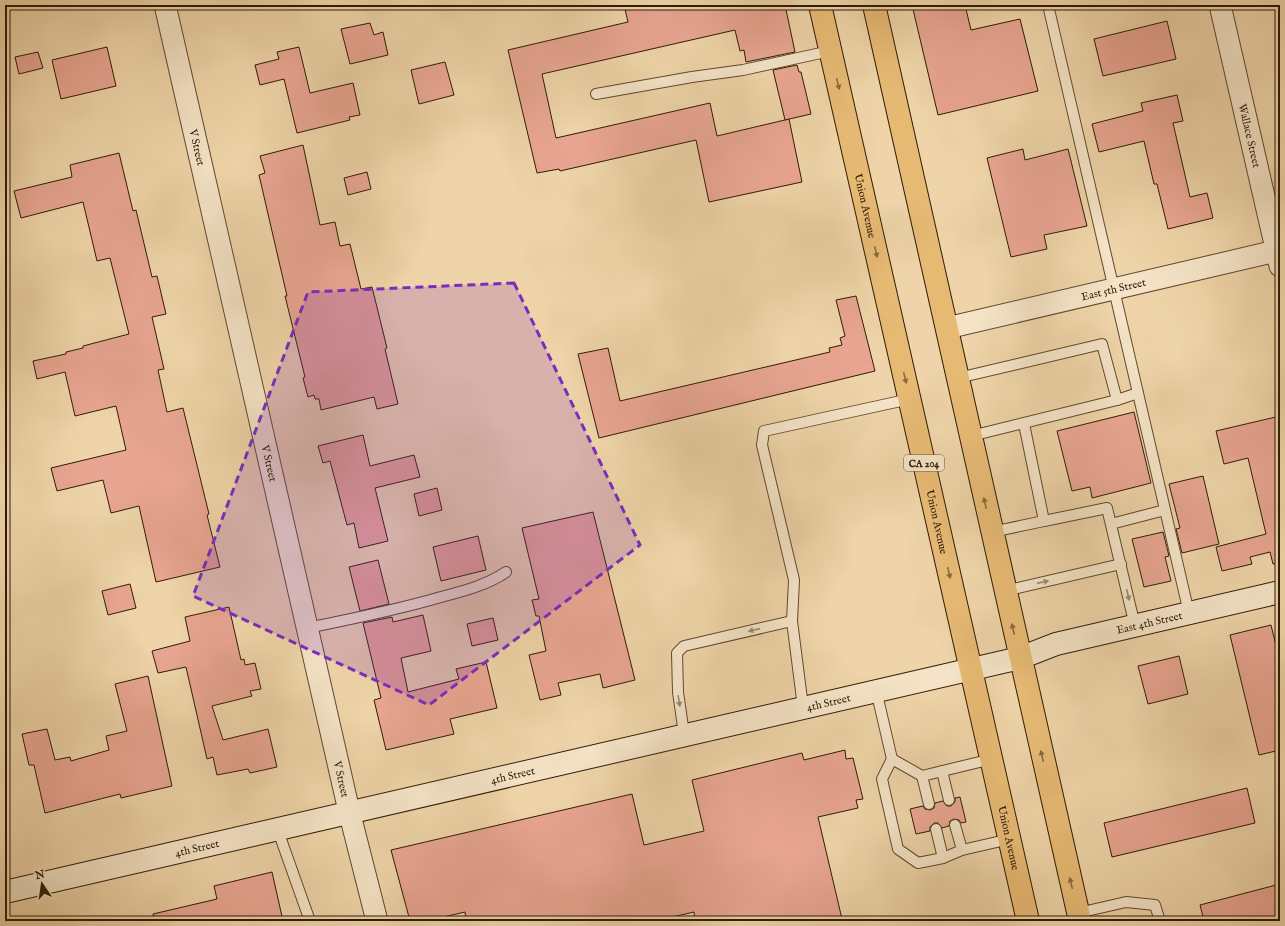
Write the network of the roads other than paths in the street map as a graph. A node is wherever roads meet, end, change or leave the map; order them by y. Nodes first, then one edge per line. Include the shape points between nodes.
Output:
1 (165, 5) edge
2 (820, 5) edge
3 (874, 5) edge
4 (1048, 5) edge
5 (1220, 5) edge
6 (830, 51) junction
7 (596, 94) dead end
8 (1279, 256) edge
9 (1114, 289) junction
10 (947, 328) junction
11 (958, 378) junction
12 (1138, 393) junction
13 (910, 399) junction
14 (1117, 400) junction
15 (1024, 424) junction
16 (971, 436) junction
17 (1165, 510) junction
18 (1044, 521) junction
19 (1111, 524) junction
20 (992, 532) junction
21 (1122, 564) junction
22 (506, 572) dead end
23 (1005, 591) junction
24 (1280, 592) edge
25 (1189, 613) junction
26 (792, 621) junction
27 (1135, 626) junction
28 (308, 628) junction
29 (1020, 658) junction
30 (971, 668) junction
31 (876, 690) junction
32 (803, 707) junction
33 (684, 734) junction
34 (892, 759) junction
35 (992, 760) junction
36 (942, 771) junction
37 (922, 776) junction
38 (949, 800) dead end
39 (930, 804) dead end
40 (350, 811) junction
41 (955, 825) dead end
42 (277, 828) junction
43 (936, 829) dead end
44 (1010, 839) junction
45 (962, 850) junction
46 (943, 858) junction
47 (5, 892) edge
48 (1079, 917) edge
49 (1024, 920) edge
50 (310, 921) edge
51 (377, 921) edge
52 (1160, 921) edge

1 - 28 street, V Street
2 - 6 highway, Union Avenue / CA 204
3 - 10 highway
4 - 9 lane
5 - 8 street, Wallace Street
6 - 7 lane via 743,70
6 -> 13 highway, Union Avenue / CA 204
8 - 9 street, East 5th Street
9 - 10 street, East 5th Street
9 - 12 lane
10 - 11 highway
11 - 14 lane via 1102,344
11 - 16 highway
12 - 14 lane
12 - 17 lane
13 - 26 lane via 764,431 762,446 794,580
13 -> 30 highway, Union Avenue / CA 204
14 - 15 lane
15 - 16 lane
15 - 18 lane
20 -> 16 highway
17 - 19 lane
17 - 25 lane
18 - 19 lane via 1107,508
18 - 20 lane
19 - 21 lane
20 - 23 highway
23 -> 21 lane
21 -> 27 lane
22 - 28 lane via 496,579 472,588 404,608
29 -> 23 highway
24 - 25 street, East 4th Street
25 - 27 street, East 4th Street
26 - 32 lane
26 -> 33 lane via 684,646 677,653 678,692
27 - 29 street, East 4th Street via 1056,644
28 - 40 street, V Street
29 - 30 street, 4th Street
48 -> 29 highway
30 - 31 street, 4th Street
30 - 35 highway, Union Avenue / CA 204
31 - 32 street, 4th Street
31 - 34 lane
32 - 33 street, 4th Street
33 - 40 street, 4th Street
34 - 37 lane
34 - 46 lane via 882,780 898,849 918,863
35 - 36 lane
35 - 44 highway, Union Avenue / CA 204
36 - 37 lane
36 - 38 lane
37 - 39 lane
40 - 42 street, 4th Street
40 - 51 street, V Street
41 - 45 lane
42 - 47 street, 4th Street
42 - 50 lane
43 - 46 lane
44 - 45 lane
44 - 49 highway, Union Avenue / CA 204
45 - 46 lane
48 - 52 lane via 1126,902 1134,902 1155,905

